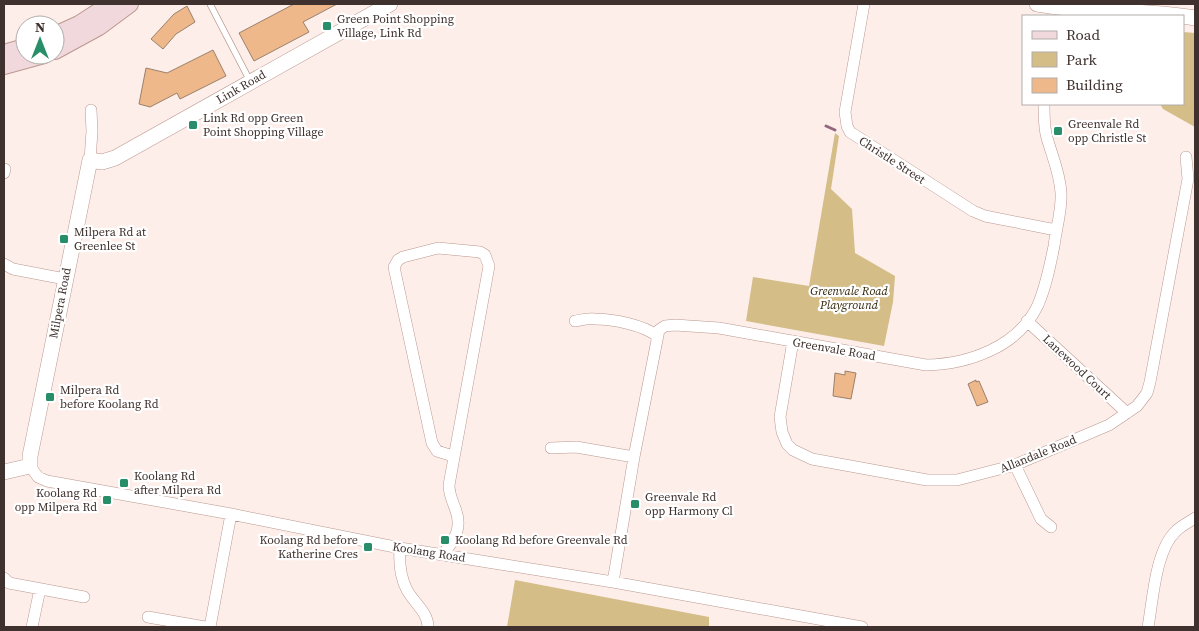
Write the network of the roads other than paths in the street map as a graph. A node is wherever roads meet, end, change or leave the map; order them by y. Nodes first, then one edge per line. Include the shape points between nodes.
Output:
1 (110, 4) edge
2 (130, 4) edge
3 (210, 4) edge
4 (390, 4) edge
5 (864, 4) edge
6 (1038, 4) edge
7 (1062, 12) edge
8 (1175, 15) edge
9 (65, 30) edge
10 (65, 46) edge
11 (250, 81) junction
12 (1044, 105) edge
13 (91, 110) dead end
14 (1186, 156) dead end
15 (90, 160) junction
16 (1056, 230) junction
17 (4, 264) edge
18 (65, 279) junction
19 (575, 321) dead end
20 (1028, 322) junction
21 (657, 336) junction
22 (793, 341) junction
23 (1127, 413) junction
24 (551, 448) dead end
25 (453, 456) junction
26 (634, 457) junction
27 (1015, 465) junction
28 (30, 466) junction
29 (4, 472) edge
30 (231, 514) junction
31 (1195, 518) edge
32 (1051, 527) dead end
33 (400, 548) junction
34 (442, 555) junction
35 (4, 578) edge
36 (613, 582) junction
37 (40, 589) junction
38 (84, 597) dead end
39 (148, 616) dead end
40 (32, 627) edge
41 (205, 627) edge
42 (210, 627) edge
43 (428, 627) edge
44 (862, 627) edge
45 (1148, 627) edge

1 - 9 main road
2 - 10 main road via 99,27
3 - 11 lane
4 - 11 street, Link Road
5 - 16 street, Christle Street via 845,112 850,132 973,211
6 - 7 street
7 - 8 street
11 - 15 street, Link Road via 115,158 102,162
12 - 16 street, Greenvale Road via 1046,135 1060,177 1062,195
13 - 15 street, Milpera Road
14 - 23 street, Allandale Road via 1188,179 1150,382 1143,400
15 - 18 street, Milpera Road
16 - 20 street, Greenvale Road via 1046,286
17 - 18 street via 13,269
18 - 28 street, Milpera Road
19 - 21 street via 594,319 628,324 644,327
20 - 22 street, Greenvale Road via 991,351 944,365 926,365
20 - 23 street, Lanewood Court
21 - 22 street, Greenvale Road via 665,326 698,326
21 - 26 street
22 - 27 street, Allandale Road via 780,417 782,432 793,450 812,459 941,481
23 - 27 street, Allandale Road via 1109,425
24 - 26 street via 576,447
25 - 25 street via 489,266 485,255 480,252 438,248 403,257 394,267 432,443 437,451
25 - 34 street via 448,489 459,526 455,538
26 - 36 street
27 - 32 street via 1041,519
28 - 29 street
28 - 30 street, Koolang Road via 38,477 47,481
30 - 33 street, Koolang Road
30 - 42 street
31 - 45 street via 1175,531 1160,559
33 - 34 street, Koolang Road
33 - 43 street via 403,580 427,619
34 - 36 street, Koolang Road
35 - 37 street via 9,583
36 - 44 street, Koolang Road
37 - 38 street
37 - 40 street
39 - 41 street

